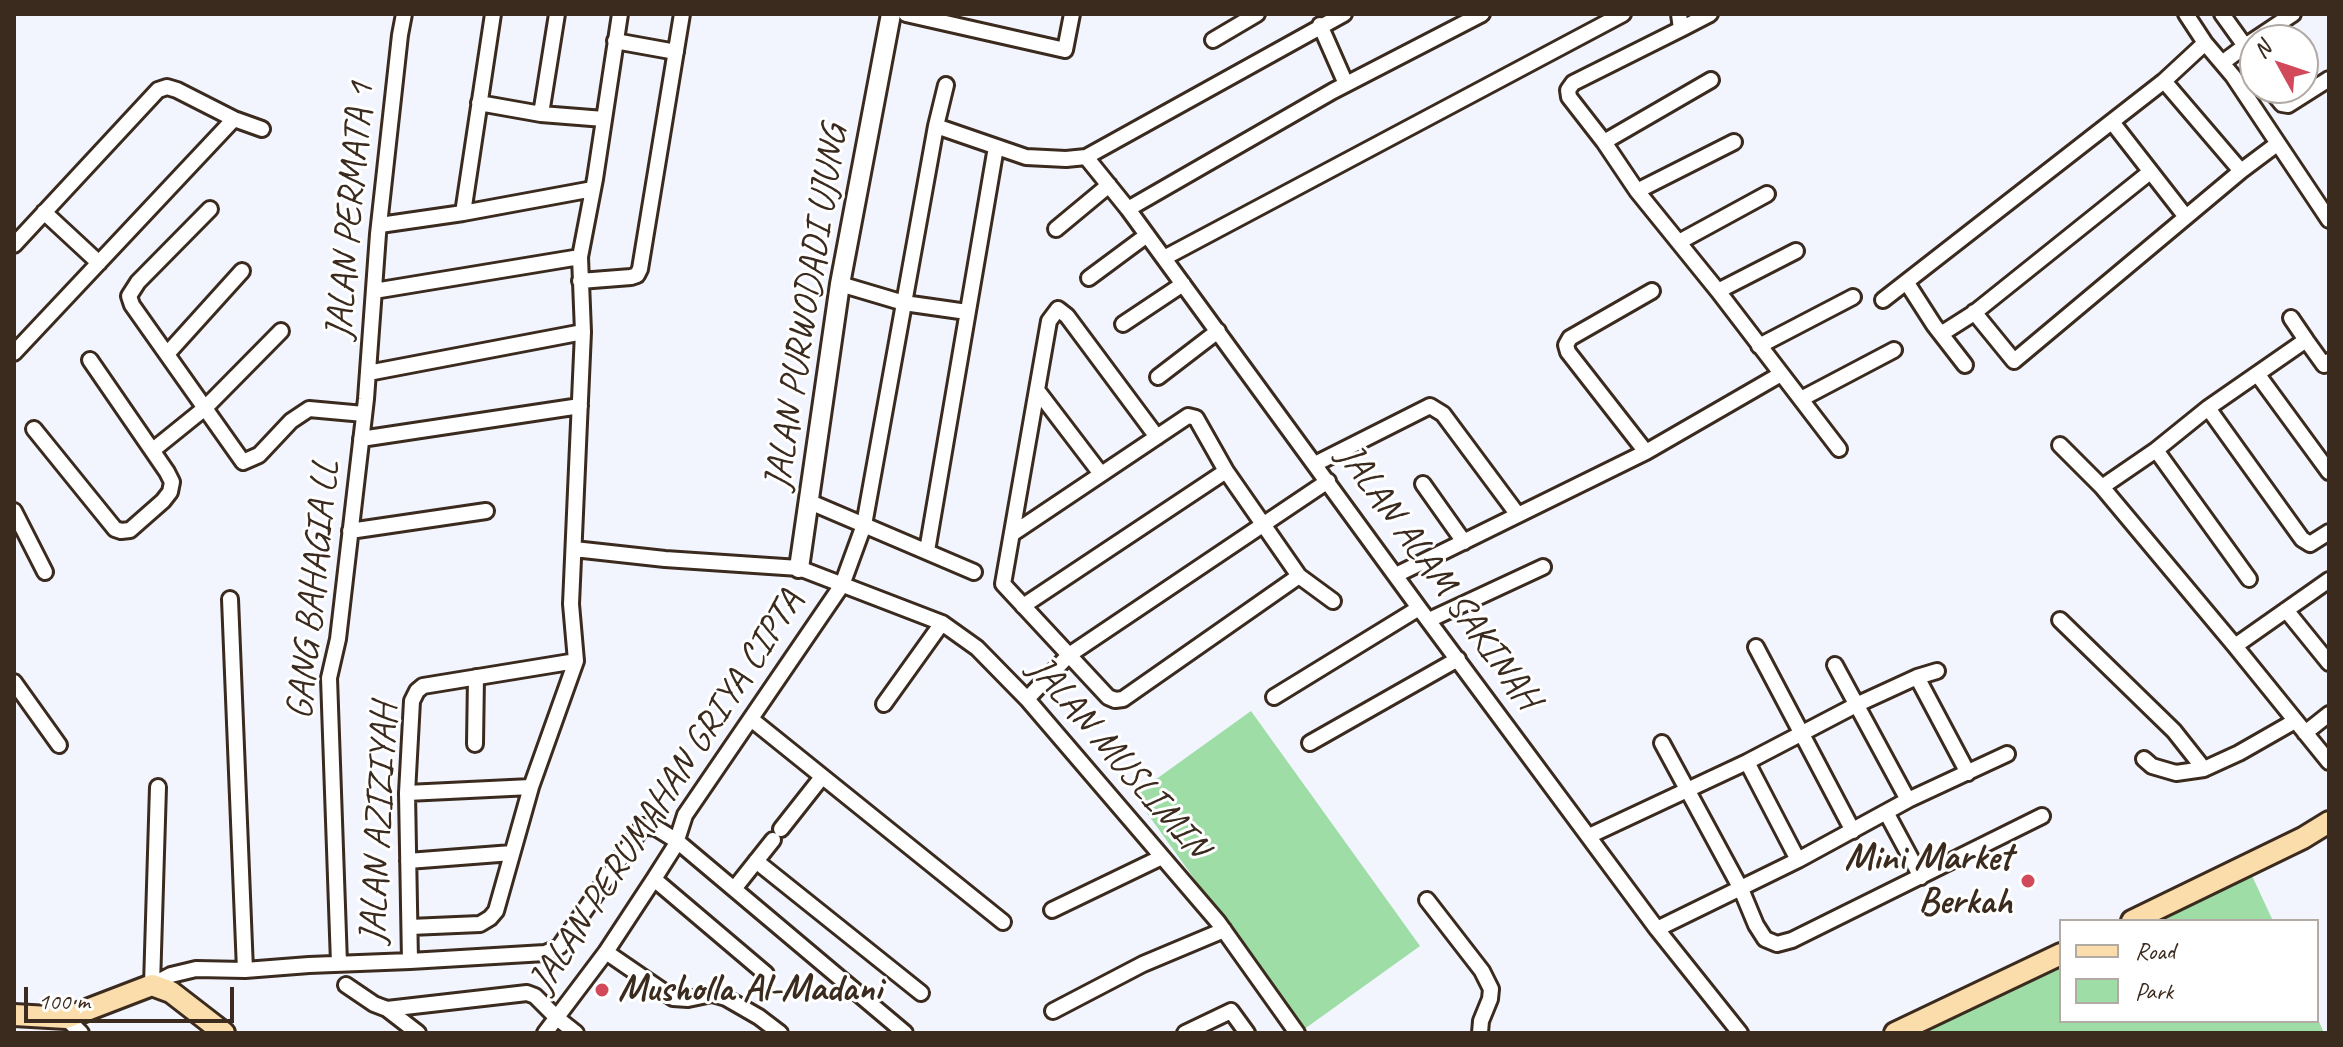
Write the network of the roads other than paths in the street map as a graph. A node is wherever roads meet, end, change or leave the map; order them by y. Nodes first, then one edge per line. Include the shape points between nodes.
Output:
1 (404, 14) edge
2 (493, 14) edge
3 (557, 14) edge
4 (620, 14) edge
5 (682, 14) edge
6 (891, 14) edge
7 (906, 14) edge
8 (1072, 14) edge
9 (1233, 14) edge
10 (1257, 14) edge
11 (1344, 14) edge
12 (1482, 14) edge
13 (1623, 14) edge
14 (1710, 14) edge
15 (2186, 14) edge
16 (2222, 14) edge
17 (951, 19) edge
18 (1680, 19) edge
19 (1320, 25) junction
20 (1230, 30) junction
21 (2239, 38) edge
22 (1213, 40) dead end
23 (615, 41) junction
24 (2205, 43) junction
25 (2239, 50) edge
26 (676, 52) junction
27 (2222, 63) junction
28 (1711, 80) dead end
29 (2164, 81) junction
30 (1346, 84) junction
31 (946, 85) dead end
32 (479, 103) junction
33 (541, 114) junction
34 (234, 119) junction
35 (604, 119) junction
36 (2112, 122) junction
37 (936, 126) junction
38 (262, 129) dead end
39 (1604, 142) junction
40 (1734, 142) dead end
41 (2277, 144) junction
42 (996, 147) junction
43 (1086, 157) junction
44 (2241, 171) junction
45 (2150, 172) junction
46 (1109, 185) junction
47 (593, 189) junction
48 (1637, 191) junction
49 (1767, 194) dead end
50 (210, 209) dead end
51 (1128, 209) junction
52 (44, 212) junction
53 (463, 213) junction
54 (2186, 217) junction
55 (2329, 220) edge
56 (380, 225) junction
57 (1056, 229) dead end
58 (1147, 235) junction
59 (1679, 242) junction
60 (14, 245) edge
61 (1796, 251) dead end
62 (580, 257) junction
63 (1164, 258) junction
64 (99, 263) junction
65 (242, 271) dead end
66 (1089, 278) dead end
67 (580, 281) junction
68 (1907, 283) junction
69 (840, 284) junction
70 (1183, 284) junction
71 (374, 291) junction
72 (1652, 291) dead end
73 (1718, 291) junction
74 (1853, 297) dead end
75 (1883, 300) dead end
76 (904, 303) junction
77 (967, 312) junction
78 (1974, 312) junction
79 (2291, 318) dead end
80 (1123, 324) dead end
81 (281, 331) dead end
82 (1218, 331) junction
83 (583, 332) junction
84 (1941, 334) junction
85 (2306, 340) junction
86 (1759, 346) junction
87 (1894, 350) dead end
88 (14, 353) edge
89 (167, 354) junction
90 (90, 360) dead end
91 (1965, 365) dead end
92 (2327, 365) edge
93 (368, 373) junction
94 (1781, 374) junction
95 (2258, 375) junction
96 (1158, 377) dead end
97 (1037, 390) junction
98 (1801, 399) junction
99 (580, 406) junction
100 (205, 408) junction
101 (2208, 408) junction
102 (364, 414) junction
103 (34, 429) dead end
104 (1157, 437) junction
105 (361, 439) junction
106 (2060, 445) dead end
107 (1839, 449) dead end
108 (153, 450) junction
109 (2156, 450) junction
110 (1646, 452) junction
111 (1315, 464) junction
112 (1226, 471) junction
113 (2329, 472) edge
114 (1101, 474) junction
115 (1328, 481) junction
116 (1423, 484) dead end
117 (2102, 487) junction
118 (810, 502) junction
119 (14, 511) edge
120 (486, 511) dead end
121 (1518, 515) junction
122 (1263, 524) junction
123 (864, 525) junction
124 (350, 531) junction
125 (2329, 532) edge
126 (1012, 534) junction
127 (1464, 542) junction
128 (574, 549) junction
129 (927, 551) junction
130 (1543, 567) dead end
131 (799, 568) junction
132 (45, 572) dead end
133 (974, 572) dead end
134 (1396, 575) junction
135 (1299, 576) junction
136 (2249, 579) dead end
137 (2329, 580) edge
138 (842, 585) junction
139 (230, 599) dead end
140 (1333, 601) dead end
141 (1023, 606) junction
142 (1419, 608) junction
143 (2286, 610) junction
144 (1429, 620) junction
145 (2060, 620) dead end
146 (942, 623) junction
147 (2235, 646) junction
148 (1756, 647) dead end
149 (1069, 655) junction
150 (1458, 659) junction
151 (576, 661) junction
152 (2329, 663) edge
153 (1835, 665) dead end
154 (1937, 671) dead end
155 (476, 677) junction
156 (1917, 677) junction
157 (14, 682) edge
158 (1274, 697) dead end
159 (1027, 699) junction
160 (884, 704) dead end
161 (1856, 705) junction
162 (2329, 714) edge
163 (751, 719) junction
164 (2300, 727) junction
165 (1802, 734) junction
166 (1310, 743) dead end
167 (1662, 743) dead end
168 (475, 744) dead end
169 (59, 745) dead end
170 (2007, 754) dead end
171 (2144, 759) dead end
172 (1747, 762) junction
173 (2329, 762) edge
174 (2204, 769) junction
175 (1968, 773) junction
176 (822, 777) junction
177 (158, 787) dead end
178 (531, 787) junction
179 (1687, 790) junction
180 (407, 793) junction
181 (1908, 800) junction
182 (1886, 812) junction
183 (2042, 816) dead end
184 (2329, 822) edge
185 (1853, 831) junction
186 (1589, 836) junction
187 (677, 841) junction
188 (512, 853) junction
189 (1162, 857) junction
190 (1798, 860) junction
191 (408, 861) junction
192 (756, 861) junction
193 (1921, 877) junction
194 (654, 879) junction
195 (734, 889) junction
196 (1741, 889) junction
197 (1427, 900) dead end
198 (1052, 910) dead end
199 (2136, 919) edge
200 (1003, 922) dead end
201 (410, 927) junction
202 (1657, 929) junction
203 (1224, 930) junction
204 (606, 952) junction
205 (2059, 955) edge
206 (410, 961) junction
207 (339, 963) junction
208 (245, 970) junction
209 (766, 974) dead end
210 (152, 985) junction
211 (346, 985) dead end
212 (921, 993) dead end
213 (387, 1009) junction
214 (1053, 1011) dead end
215 (14, 1015) edge
216 (66, 1018) junction
217 (557, 1018) junction
218 (216, 1030) edge
219 (81, 1033) edge
220 (418, 1033) edge
221 (545, 1033) edge
222 (576, 1033) edge
223 (780, 1033) edge
224 (905, 1033) edge
225 (1185, 1033) edge
226 (1247, 1033) edge
227 (1297, 1033) edge
228 (1480, 1033) edge
229 (1740, 1033) edge
230 (1895, 1033) edge

1 - 56 street, JALAN PERMATA 1
2 - 32 street
3 - 33 street
4 - 23 street
5 - 26 street
6 - 69 street, JALAN PURWODADI UJUNG
7 - 17 street
8 - 17 street via 1065,50
9 - 20 street
10 - 20 street
11 - 19 street
12 - 30 street
13 - 63 street
14 - 18 street
15 - 24 street
16 - 21 street
18 - 39 street via 1568,90
19 - 30 street
19 - 43 street
20 - 22 street
23 - 26 street
23 - 35 street
24 - 27 street
24 - 29 street
25 - 27 street
26 - 67 street via 640,269 631,277
27 - 41 street
28 - 39 street
29 - 36 street
29 - 44 street
30 - 51 street
31 - 37 street, JALAN PERUMAHAN GRIYA CIPTA
32 - 33 street
32 - 53 street
33 - 35 street
34 - 38 street
34 - 52 street via 177,90 158,90
34 - 64 street
35 - 47 street
36 - 45 street
36 - 68 street
37 - 42 street
37 - 76 street, JALAN PERUMAHAN GRIYA CIPTA
39 - 48 street
40 - 48 street
41 - 44 street
41 - 55 street
42 - 43 street via 1026,157
42 - 77 street
43 - 46 street, JALAN ALAM SAKINAH
44 - 54 street
45 - 54 street
45 - 78 street
46 - 51 street, JALAN ALAM SAKINAH
46 - 57 street
47 - 53 street
47 - 62 street
48 - 59 street
49 - 59 street
50 - 89 street via 130,292 132,305
51 - 58 street, JALAN ALAM SAKINAH
52 - 60 street
52 - 64 street
53 - 56 street
54 - 78 street via 2014,361
56 - 71 street, JALAN PERMATA 1
58 - 63 street, JALAN ALAM SAKINAH
58 - 66 street
59 - 73 street
61 - 73 street
62 - 67 street
62 - 71 street
63 - 70 street, JALAN ALAM SAKINAH
64 - 88 street
65 - 89 street
67 - 83 street
68 - 75 street
68 - 84 street
69 - 76 street
69 - 118 street, JALAN PURWODADI UJUNG
70 - 80 street
70 - 82 street, JALAN ALAM SAKINAH
71 - 93 street, JALAN PERMATA 1
72 - 110 street via 1566,345
73 - 86 street
74 - 86 street
76 - 77 street
76 - 123 street, JALAN PERUMAHAN GRIYA CIPTA
77 - 129 street
78 - 84 street
79 - 85 street
81 - 100 street
82 - 96 street
82 - 111 street, JALAN ALAM SAKINAH
83 - 93 street
83 - 99 street
84 - 91 street
85 - 92 street
85 - 95 street
86 - 94 street
87 - 98 street
89 - 100 street
90 - 108 street
93 - 102 street, JALAN PERMATA 1
94 - 98 street
94 - 110 street
95 - 101 street
95 - 113 street
97 - 104 street via 1049,321 1059,309
97 - 114 street
97 - 126 street
98 - 107 street
99 - 105 street
99 - 128 street
100 - 102 street via 243,462 259,455 309,409
100 - 108 street
101 - 109 street
101 - 125 street via 2302,539 2310,544
102 - 105 street, GANG BAHAGIA LL
103 - 108 street via 121,531 130,530 170,492 172,482
104 - 112 street via 1188,416 1196,418
104 - 114 street
105 - 124 street, GANG BAHAGIA LL
106 - 117 street
109 - 117 street
109 - 136 street
110 - 121 street
111 - 115 street, JALAN ALAM SAKINAH
111 - 121 street via 1430,406 1443,414
112 - 122 street
112 - 141 street
114 - 126 street
115 - 122 street
115 - 134 street, JALAN ALAM SAKINAH
116 - 127 street
117 - 147 street
118 - 123 street
118 - 131 street, JALAN PURWODADI UJUNG
119 - 132 street
120 - 124 street
121 - 127 street
122 - 135 street
122 - 149 street
123 - 129 street
123 - 138 street, JALAN PERUMAHAN GRIYA CIPTA
124 - 207 street, GANG BAHAGIA LL via 329,678
126 - 141 street via 1003,584
127 - 134 street
128 - 131 street
128 - 151 street
129 - 133 street
130 - 144 street
131 - 138 street
134 - 142 street, JALAN ALAM SAKINAH
135 - 140 street
135 - 149 street via 1123,699 1108,697
137 - 143 street
138 - 146 street, JALAN MUSLIMIN
138 - 163 street, JALAN PERUMAHAN GRIYA CIPTA
139 - 208 street
141 - 149 street
142 - 144 street, JALAN ALAM SAKINAH
142 - 158 street
143 - 147 street
143 - 152 street
144 - 150 street, JALAN ALAM SAKINAH
145 - 174 street via 2174,731
146 - 159 street, JALAN MUSLIMIN via 977,648
146 - 160 street
147 - 164 street
148 - 165 street
149 - 159 street
150 - 166 street
150 - 186 street, JALAN ALAM SAKINAH
151 - 155 street, JALAN AZIZIYAH
151 - 178 street
153 - 161 street
154 - 156 street
155 - 168 street
155 - 180 street, JALAN AZIZIYAH via 417,691 412,701
156 - 161 street
156 - 175 street
157 - 169 street
159 - 189 street, JALAN MUSLIMIN
161 - 165 street
161 - 181 street
162 - 164 street
163 - 176 street
163 - 187 street, JALAN PERUMAHAN GRIYA CIPTA via 685,815
164 - 173 street
164 - 174 street
165 - 172 street
165 - 185 street
167 - 179 street
170 - 175 street
171 - 174 street via 2176,773
172 - 179 street
172 - 190 street
175 - 181 street
176 - 192 street
176 - 200 street
177 - 210 street
178 - 180 street
178 - 188 street
179 - 186 street
179 - 196 street
180 - 191 street, JALAN AZIZIYAH
181 - 182 street
182 - 185 street
182 - 193 street
183 - 193 street
184 - 199 main road
185 - 190 street
186 - 202 street, JALAN ALAM SAKINAH
187 - 194 street, JALAN PERUMAHAN GRIYA CIPTA
187 - 195 street
187 - 206 street via 656,828 640,828 555,949
188 - 191 street
188 - 201 street via 490,918 480,924
189 - 198 street
189 - 203 street, JALAN MUSLIMIN
190 - 196 street
191 - 201 street, JALAN AZIZIYAH
192 - 195 street
192 - 212 street
193 - 196 street via 1777,944 1765,939
194 - 204 street, JALAN PERUMAHAN GRIYA CIPTA
194 - 209 street
195 - 224 street
196 - 202 street
197 - 228 street via 1491,989
201 - 206 street, JALAN AZIZIYAH
202 - 229 street, JALAN ALAM SAKINAH
203 - 214 street
203 - 227 street, JALAN MUSLIMIN
204 - 217 street, JALAN PERUMAHAN GRIYA CIPTA
204 - 223 street via 673,998 726,998
205 - 230 main road
206 - 207 street, JALAN AZIZIYAH
207 - 208 street, JALAN AZIZIYAH
208 - 210 street, JALAN AZIZIYAH via 196,969
210 - 216 main road
210 - 218 main road via 171,992
211 - 213 street
213 - 217 street via 527,993
213 - 220 street
215 - 216 main road
216 - 219 street
217 - 221 street, JALAN PERUMAHAN GRIYA CIPTA
217 - 222 street
225 - 226 street via 1231,1011

